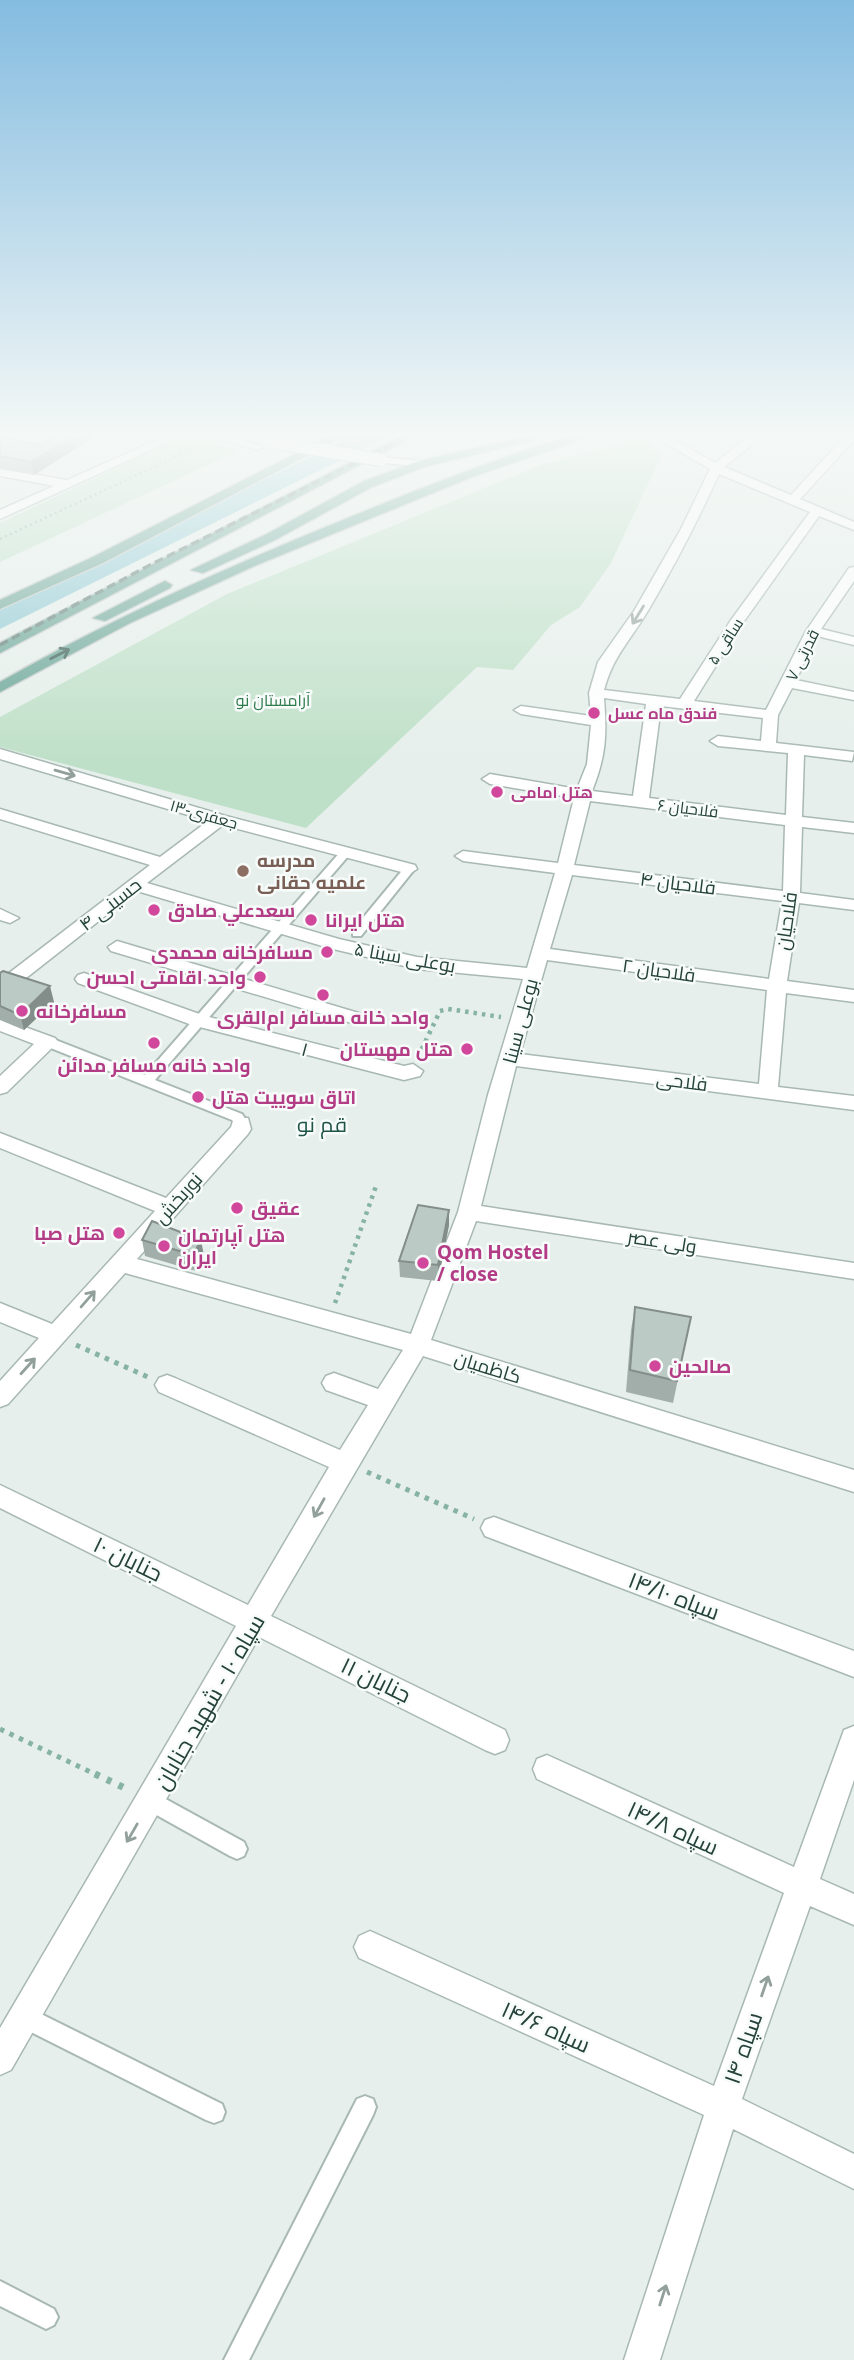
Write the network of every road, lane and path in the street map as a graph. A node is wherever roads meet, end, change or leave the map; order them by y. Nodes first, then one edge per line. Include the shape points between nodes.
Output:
1 (133, 542) edge
2 (206, 542) edge
3 (260, 542) edge
4 (304, 542) edge
5 (679, 542) edge
6 (794, 542) edge
7 (854, 571) edge
8 (847, 590) edge
9 (0, 605) edge
10 (813, 631) junction
11 (854, 641) edge
12 (0, 649) edge
13 (0, 672) edge
14 (789, 683) junction
15 (0, 688) edge
16 (596, 692) junction
17 (854, 696) edge
18 (654, 701) junction
19 (683, 706) junction
20 (521, 710) dead end
21 (771, 715) junction
22 (600, 722) junction
23 (719, 741) dead end
24 (768, 747) junction
25 (796, 750) junction
26 (0, 754) edge
27 (852, 756) dead end
28 (490, 779) dead end
29 (583, 794) junction
30 (640, 802) junction
31 (0, 814) edge
32 (220, 819) junction
33 (793, 821) junction
34 (854, 828) edge
35 (346, 852) junction
36 (463, 856) dead end
37 (162, 863) junction
38 (409, 869) joint
39 (565, 869) junction
40 (134, 886) junction
41 (791, 897) junction
42 (854, 905) edge
43 (280, 928) junction
44 (357, 933) dead end
45 (117, 947) dead end
46 (540, 953) junction
47 (532, 974) junction
48 (84, 979) dead end
49 (233, 982) junction
50 (777, 986) junction
51 (0, 989) edge
52 (854, 996) edge
53 (355, 1018) dead end
54 (520, 1020) junction
55 (199, 1021) junction
56 (0, 1024) edge
57 (48, 1042) junction
58 (510, 1059) junction
59 (413, 1071) joint
60 (147, 1081) junction
61 (0, 1087) edge
62 (768, 1092) junction
63 (854, 1103) edge
64 (241, 1122) joint
65 (0, 1140) edge
66 (376, 1186) dead end
67 (169, 1208) junction
68 (470, 1212) junction
69 (120, 1263) junction
70 (854, 1271) edge
71 (0, 1312) edge
72 (329, 1320) junction
73 (56, 1336) junction
74 (418, 1345) junction
75 (334, 1382) dead end
76 (167, 1385) joint
77 (0, 1397) edge
78 (385, 1401) junction
79 (345, 1463) junction
80 (854, 1481) edge
81 (0, 1496) edge
82 (494, 1528) joint
83 (256, 1621) junction
84 (854, 1664) edge
85 (0, 1729) edge
86 (495, 1740) dead end
87 (854, 1740) edge
88 (547, 1769) dead end
89 (151, 1801) junction
90 (237, 1849) dead end
91 (800, 1887) junction
92 (854, 1910) edge
93 (370, 1947) dead end
94 (25, 2017) junction
95 (0, 2059) edge
96 (365, 2107) dead end
97 (723, 2107) junction
98 (214, 2112) dead end
99 (854, 2172) edge
100 (0, 2293) edge
101 (46, 2317) dead end
102 (236, 2360) edge
103 (642, 2360) edge

1 - 9 main road
2 - 12 main road
3 - 13 main road
15 -> 4 main road via 157,604
5 -> 16 street via 605,662
6 - 19 street, ساقی ۵
7 - 8 street, قدرتی ۷
8 - 10 street, قدرتی ۷
10 - 11 street
10 - 14 street, قدرتی ۷
14 - 17 street
14 - 21 street, قدرتی ۷
16 - 18 street
16 - 22 street, بوعلی سینا
18 - 19 street
18 - 30 street
19 - 21 street
20 - 22 street
21 - 24 street, قدرتی ۷
22 - 29 street, بوعلی سینا via 595,764
23 - 24 street
24 - 25 street
25 - 27 street
25 - 33 street, فلاحیان
26 -> 32 street, جعفری-۱۳
28 - 29 street, فلاحیان ۶
29 - 30 street, فلاحیان ۶
29 - 39 street, بوعلی سینا
30 - 33 street, فلاحیان ۶
31 - 37 street
32 - 35 street, جعفری-۱۳
32 - 37 street, حسینی ۴
33 - 34 street, فلاحیان ۶
33 - 41 street, فلاحیان
35 - 38 street, جعفری-۱۳
35 - 43 lane
36 - 39 street, فلاحیان ۴
37 - 40 street, حسینی ۴
38 - 44 lane
39 - 41 street, فلاحیان ۴
39 - 46 street, بوعلی سینا
40 - 43 street, بوعلی سینا ۵
40 - 51 street, حسینی ۴
41 - 42 street, فلاحیان ۴
41 - 50 street, فلاحیان
43 - 47 street, بوعلی سینا ۵ via 417,963
43 - 49 lane
45 - 49 street
46 - 47 street, بوعلی سینا
46 - 50 street, فلاحیان ۲
47 - 54 street, بوعلی سینا
48 - 55 street, ۱
49 - 53 street
49 - 55 lane
50 - 52 street
50 - 62 street, فلاحیان
54 - 58 street, بوعلی سینا
54 - 59 path via 440,1011
55 - 59 street, ۱ via 351,1061
55 - 60 lane
56 - 57 street
57 - 60 lane
57 - 61 street
58 - 62 street, فلاحی
58 - 68 street, بوعلی سینا
60 - 64 lane
62 - 63 street, فلاحی
64 - 67 street, نوربخش via 241,1129
65 - 67 street
66 - 72 path
67 - 69 street, نوربخش
68 - 70 street, ولی عصر
68 - 74 street, بوعلی سینا
69 - 72 street, کاظمیان
73 -> 69 street, نوربخش
71 - 73 street
72 - 74 street, کاظمیان
73 - 76 path
77 -> 73 street, نوربخش
74 - 78 street, سپاه ۱۰ - شهید جنابان
74 - 80 street, کاظمیان
75 - 78 street
76 - 79 street
78 - 79 street, سپاه ۱۰ - شهید جنابان
79 - 82 path
79 -> 83 street, سپاه ۱۰ - شهید جنابان
81 - 83 street, جنابان ۱۰
82 - 84 street, سپاه ۱۴/۱۰
83 - 86 street, جنابان ۱۱
83 - 89 street, سپاه ۱۰ - شهید جنابان
85 - 89 path
87 - 91 street, سپاه ۱۴
88 - 91 street, سپاه ۱۴/۸
89 - 90 lane
89 -> 94 street, سپاه ۱۰ - شهید جنابان
91 - 92 street, سپاه ۱۴/۸
97 -> 91 street, سپاه ۱۴
93 - 97 street, سپاه ۱۴/۶
94 - 95 street, سپاه ۱۰ - شهید جنابان
94 - 98 lane
96 - 102 lane
97 - 99 street, سپاه ۱۴/۶
103 -> 97 street, سپاه ۱۴
100 - 101 lane

